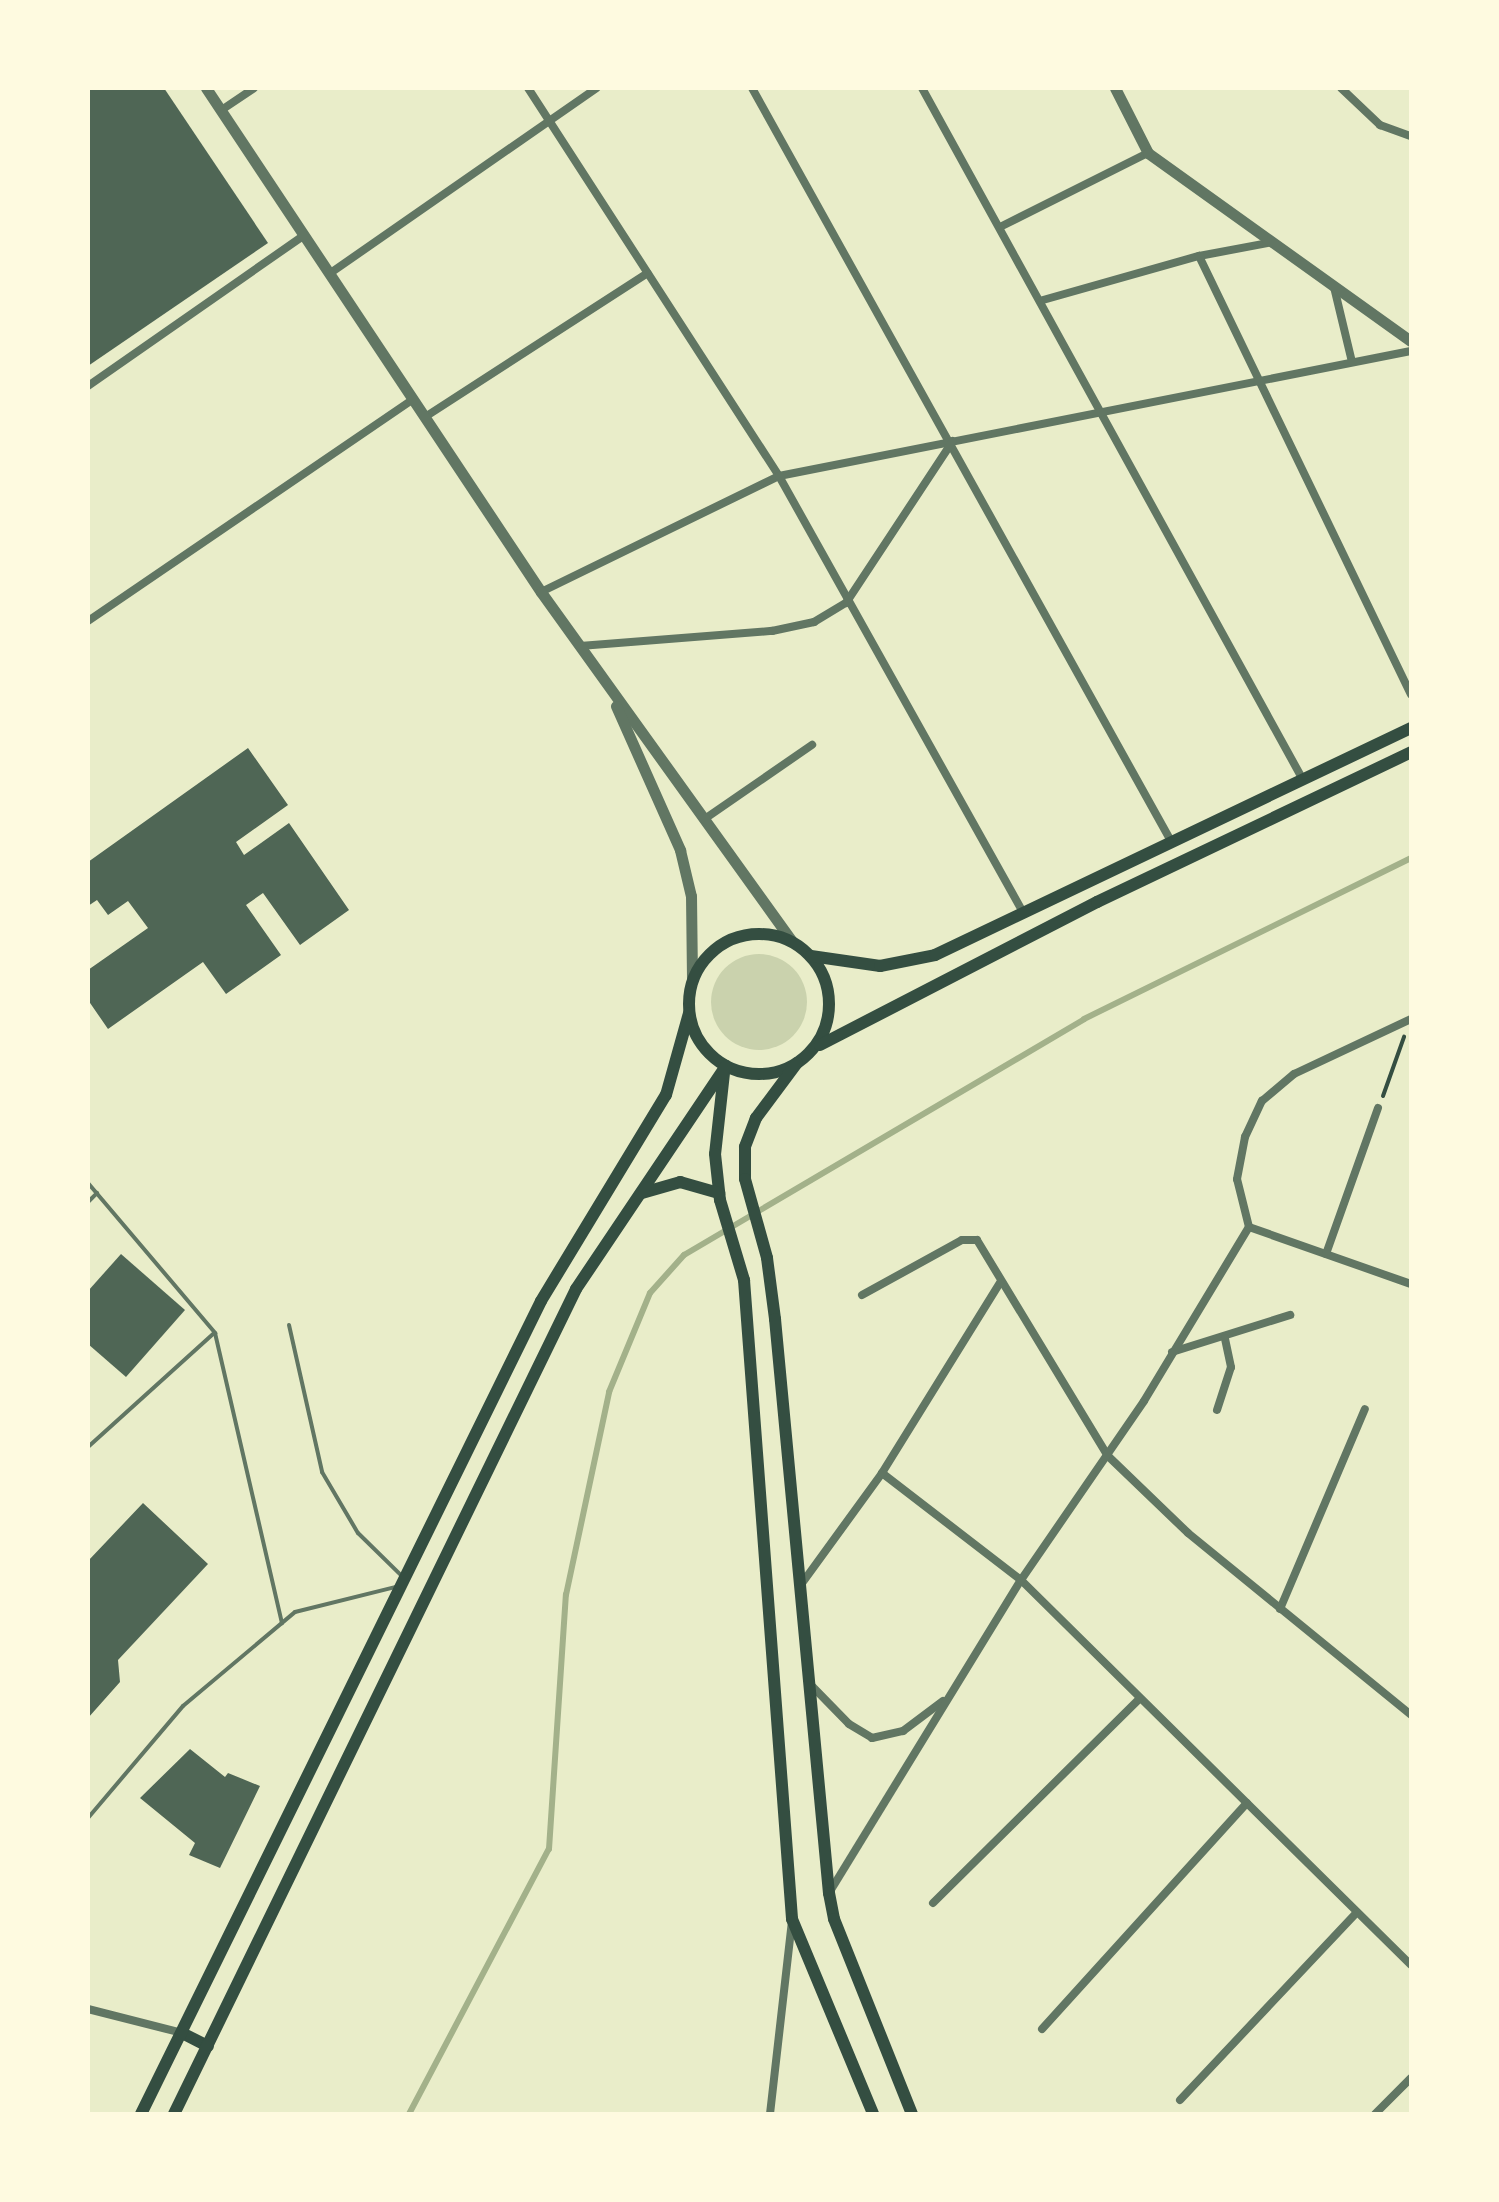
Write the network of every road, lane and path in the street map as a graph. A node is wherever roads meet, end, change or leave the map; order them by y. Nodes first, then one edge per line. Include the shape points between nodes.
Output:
1 (206, 88) edge
2 (254, 88) edge
3 (528, 88) edge
4 (597, 88) edge
5 (752, 88) edge
6 (922, 88) edge
7 (1115, 88) edge
8 (1341, 88) edge
9 (223, 109) junction
10 (549, 120) junction
11 (1411, 136) edge
12 (1148, 153) junction
13 (1002, 226) junction
14 (303, 236) junction
15 (1273, 242) junction
16 (1199, 256) junction
17 (648, 273) junction
18 (329, 274) junction
19 (1334, 286) junction
20 (1043, 300) junction
21 (1411, 341) edge
22 (1411, 351) edge
23 (1352, 362) junction
24 (1262, 380) junction
25 (88, 386) edge
26 (413, 399) junction
27 (1100, 412) junction
28 (425, 417) junction
29 (953, 441) junction
30 (779, 476) junction
31 (541, 592) junction
32 (846, 603) junction
33 (88, 621) edge
34 (580, 646) junction
35 (607, 687) junction
36 (1411, 694) edge
37 (1411, 728) edge
38 (812, 745) dead end
39 (1411, 752) edge
40 (1302, 778) junction
41 (706, 818) junction
42 (1172, 843) junction
43 (1024, 914) junction
44 (792, 941) junction
45 (811, 956) junction
46 (692, 981) junction
47 (689, 1013) junction
48 (1411, 1019) edge
49 (820, 1045) junction
50 (797, 1063) junction
51 (726, 1066) junction
52 (1378, 1108) joint
53 (88, 1183) edge
54 (97, 1193) junction
55 (636, 1197) junction
56 (720, 1197) junction
57 (88, 1202) edge
58 (1249, 1227) junction
59 (1326, 1254) junction
60 (1000, 1283) junction
61 (1411, 1284) edge
62 (862, 1295) dead end
63 (1290, 1315) dead end
64 (289, 1325) dead end
65 (215, 1333) junction
66 (1225, 1339) junction
67 (1172, 1352) junction
68 (1365, 1409) dead end
69 (1217, 1410) dead end
70 (88, 1447) edge
71 (1108, 1456) junction
72 (882, 1473) junction
73 (1021, 1580) junction
74 (403, 1582) junction
75 (798, 1589) junction
76 (1280, 1609) junction
77 (282, 1623) junction
78 (808, 1683) junction
79 (950, 1695) junction
80 (1140, 1698) junction
81 (1411, 1715) edge
82 (1247, 1803) junction
83 (88, 1818) edge
84 (829, 1893) junction
85 (933, 1903) dead end
86 (1357, 1912) junction
87 (792, 1919) junction
88 (1411, 1965) edge
89 (88, 2009) edge
90 (1042, 2029) dead end
91 (182, 2033) junction
92 (208, 2046) junction
93 (1411, 2078) edge
94 (1180, 2100) dead end
95 (141, 2114) edge
96 (174, 2114) edge
97 (770, 2114) edge
98 (873, 2114) edge
99 (912, 2114) edge
100 (1375, 2114) edge

1 - 9 street
2 - 9 street
3 - 10 street
4 - 10 street
5 - 29 street
6 - 13 street
7 - 12 street
8 - 11 street via 1380,125
9 - 14 street
10 - 17 street
10 - 18 street
12 - 13 street
12 - 15 street
13 - 20 street
14 - 18 street
14 - 25 street
15 - 16 street
15 - 19 street
16 - 20 street
16 - 24 street
17 - 28 street
17 - 30 street
18 - 26 street
19 - 21 street
19 - 23 street
20 - 27 street
22 - 23 street
23 - 24 street
24 - 27 street
24 - 36 street
26 - 28 street
26 - 33 street
27 - 29 street
27 - 40 street
28 - 31 street
29 - 30 street
29 - 32 street
29 - 42 street
30 - 31 street
30 - 32 street
31 - 34 street
32 - 34 street via 814,622 772,631
32 - 43 street
34 - 35 street
35 - 41 street
35 - 46 street via 680,850 691,896
37 - 40 main road
38 - 41 street
39 - 49 main road via 1097,902
40 - 42 main road
41 - 44 street
42 - 43 main road
43 - 45 main road via 906,963 846,964
44 - 45 main road
44 - 46 main road via 773,934 733,937 715,948
45 - 49 main road via 824,976 829,999
46 - 47 main road
47 - 51 main road via 701,1044
47 - 74 main road via 666,1095 541,1301
48 - 52 path
48 - 58 street via 1294,1074 1262,1101 1245,1137 1237,1179
49 - 50 main road
50 - 51 main road via 762,1074
50 - 75 main road via 756,1118 745,1147 745,1179 767,1258
51 - 55 main road
51 - 56 main road via 714,1137
52 - 59 street
53 - 54 lane
54 - 57 lane
54 - 65 lane
55 - 56 main road via 665,1183
55 - 92 main road via 569,1303
56 - 87 main road via 744,1280
58 - 59 street
58 - 67 street
59 - 61 street
60 - 62 street via 977,1240 970,1237
60 - 71 street
60 - 72 street
63 - 66 street
64 - 74 lane via 322,1472 358,1533
65 - 70 lane
65 - 77 lane
66 - 67 street
66 - 69 street via 1231,1367
67 - 71 street
68 - 76 street
71 - 73 street
71 - 76 street via 1188,1533
72 - 73 street
72 - 75 street
73 - 79 street
73 - 80 street
74 - 77 lane via 295,1612
74 - 91 main road
75 - 78 main road
76 - 81 street
77 - 83 lane via 183,1706
78 - 79 street via 849,1724 872,1738 903,1731
78 - 84 main road
79 - 84 street
80 - 82 street
80 - 85 street
82 - 86 street
82 - 90 street
84 - 99 main road via 834,1919
86 - 88 street
86 - 94 street
87 - 97 street
87 - 98 main road
89 - 91 street
91 - 92 main road
91 - 95 main road
92 - 96 main road
93 - 100 street

